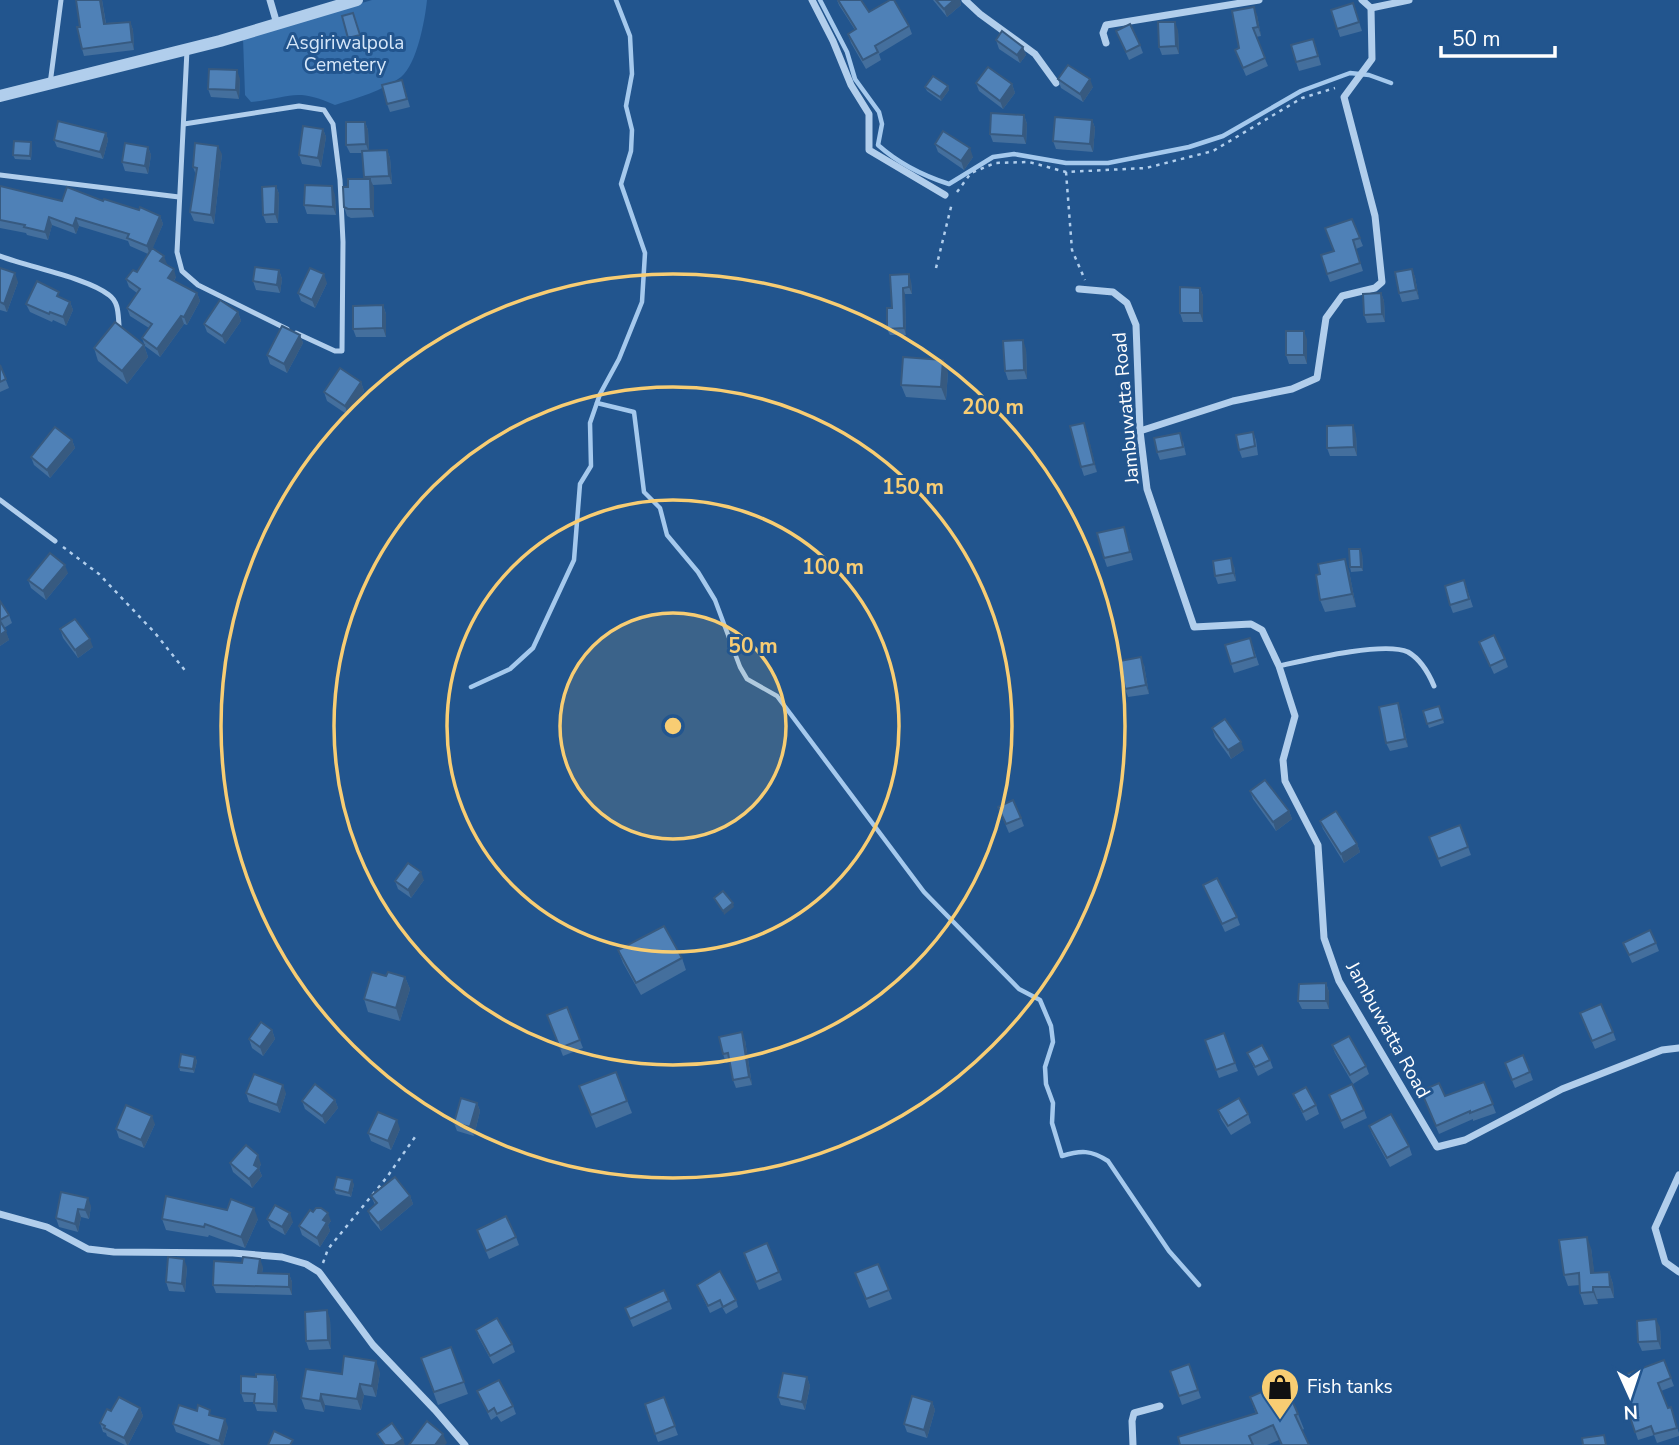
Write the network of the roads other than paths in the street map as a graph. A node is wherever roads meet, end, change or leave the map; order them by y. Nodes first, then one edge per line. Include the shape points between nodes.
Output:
1 (61, 0) edge
2 (270, 0) edge
3 (356, 0) edge
4 (811, 0) edge
5 (965, 0) edge
6 (1259, 0) edge
7 (1362, 0) edge
8 (1409, 0) edge
9 (1371, 8) junction
10 (277, 24) junction
11 (1106, 43) dead end
12 (187, 50) junction
13 (1056, 83) edge
14 (50, 84) junction
15 (0, 96) edge
16 (184, 124) junction
17 (0, 175) edge
18 (945, 195) dead end
19 (179, 197) junction
20 (0, 256) edge
21 (1079, 289) dead end
22 (119, 326) edge
23 (1140, 431) junction
24 (0, 500) edge
25 (55, 541) road end
26 (1279, 666) junction
27 (1434, 686) dead end
28 (1679, 1048) edge
29 (1679, 1175) edge
30 (0, 1214) edge
31 (1679, 1272) edge
32 (1160, 1406) dead end
33 (465, 1445) edge
34 (1133, 1445) edge

1 - 14 lane
2 - 10 street
3 - 10 street
4 - 18 street via 850,85 869,114 869,150
5 - 13 street via 1035,54
6 - 11 street via 1106,25 1102,33
7 - 9 street
8 - 9 street
9 - 23 street via 1372,59 1344,97 1375,216 1382,282 1342,296 1326,317 1317,378
10 - 12 street
12 - 14 street
12 - 16 lane
14 - 15 street
16 - 19 lane
16 - 19 lane via 299,106 324,110 333,124 340,180 342,351 281,327 198,285 182,271 177,252
17 - 19 lane
20 - 22 lane via 110,295 117,306
21 - 23 street, Jambuwatta Road via 1113,292 1127,303 1136,325
23 - 26 street, Jambuwatta Road via 1147,489 1194,627 1251,624 1262,629
24 - 25 lane
26 - 27 lane via 1390,648 1409,653 1428,672
26 - 28 street, Jambuwatta Road via 1295,716 1283,760 1285,781 1318,845 1324,938 1339,981 1437,1147 1465,1140 1562,1089 1662,1050
29 - 31 street via 1655,1228 1665,1262
30 - 33 street via 47,1227 88,1249 233,1253 306,1264 319,1272 373,1345
32 - 34 street via 1134,1413

